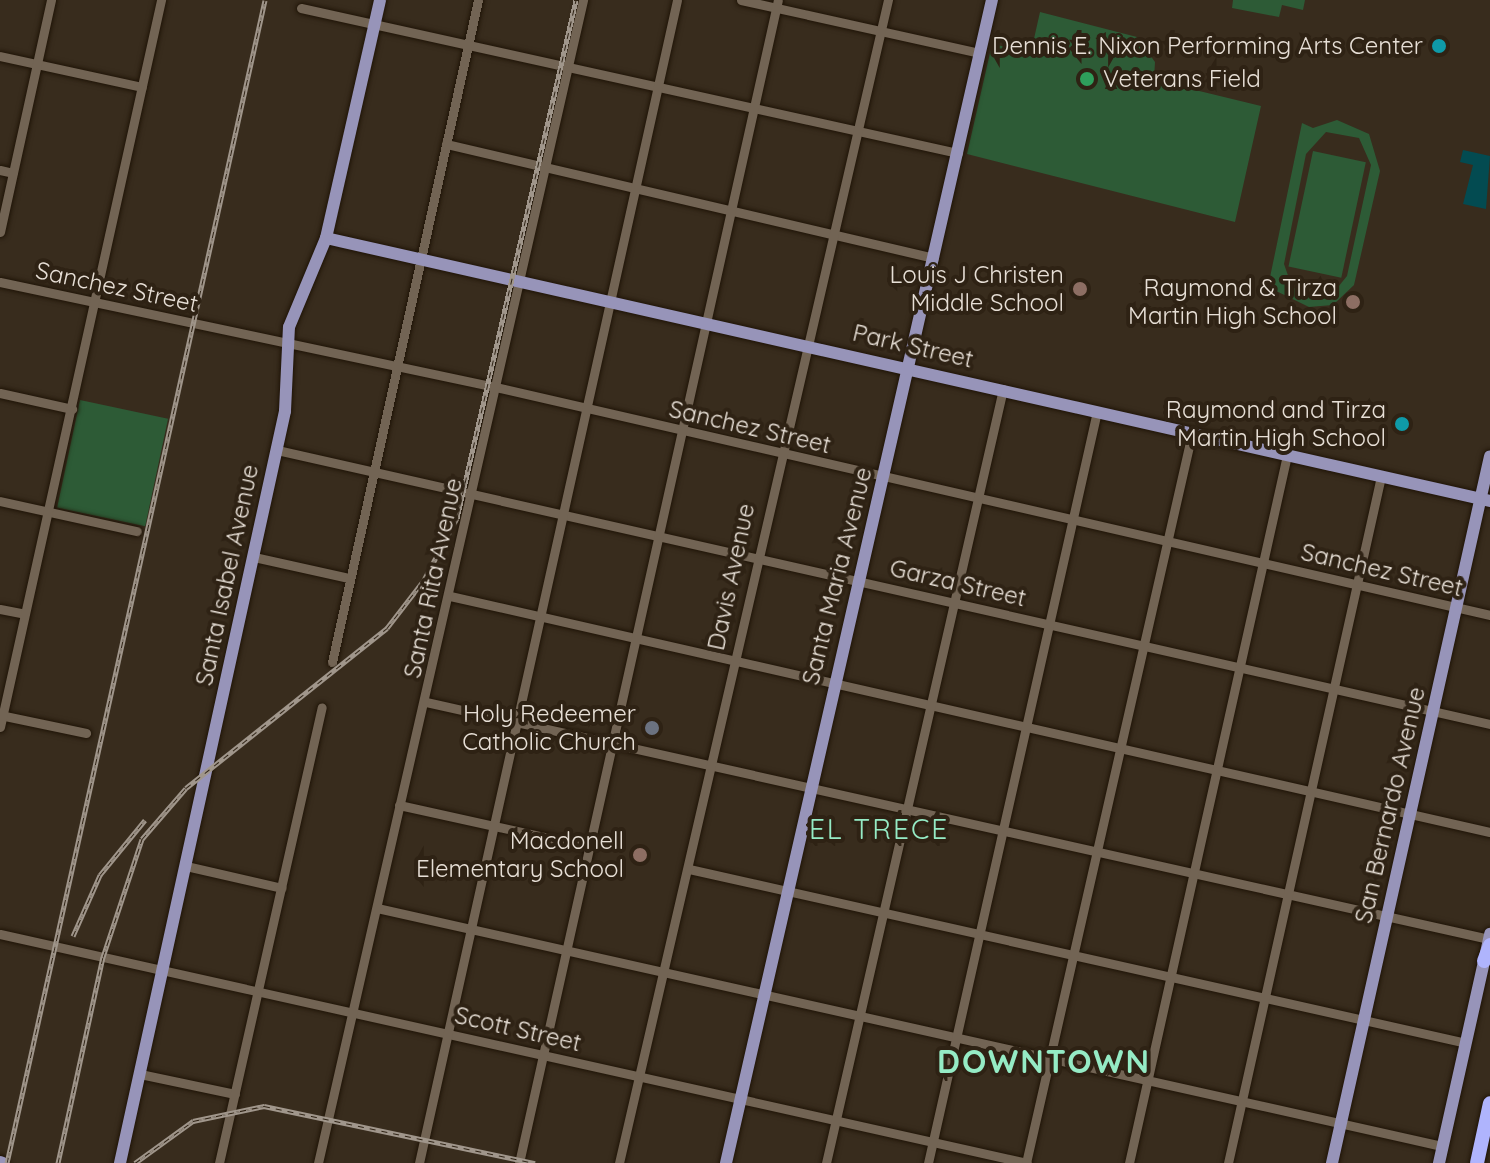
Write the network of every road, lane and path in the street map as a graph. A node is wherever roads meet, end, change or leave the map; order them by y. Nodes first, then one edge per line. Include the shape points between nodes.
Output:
1 (51, 0) edge
2 (161, 0) edge
3 (380, 0) edge
4 (478, 0) edge
5 (583, 0) edge
6 (677, 0) edge
7 (741, 0) edge
8 (888, 0) edge
9 (992, 0) edge
10 (777, 4) edge
11 (301, 8) dead end
12 (374, 23) junction
13 (881, 31) junction
14 (469, 44) junction
15 (980, 53) junction
16 (0, 56) edge
17 (37, 64) junction
18 (568, 66) junction
19 (657, 86) junction
20 (142, 87) junction
21 (754, 108) junction
22 (858, 131) junction
23 (446, 144) junction
24 (958, 153) junction
25 (545, 165) junction
26 (0, 170) edge
27 (13, 173) junction
28 (635, 189) junction
29 (731, 211) junction
30 (0, 232) edge
31 (835, 235) junction
32 (326, 238) junction
33 (934, 258) junction
34 (421, 259) junction
35 (520, 280) junction
36 (0, 282) edge
37 (610, 300) junction
38 (95, 302) junction
39 (706, 322) junction
40 (288, 342) junction
41 (810, 345) junction
42 (397, 365) junction
43 (909, 368) junction
44 (495, 387) junction
45 (1003, 389) junction
46 (0, 393) edge
47 (72, 409) junction
48 (585, 410) junction
49 (1097, 411) junction
50 (682, 431) junction
51 (1192, 433) junction
52 (277, 450) junction
53 (780, 454) junction
54 (1287, 455) junction
55 (1490, 456) edge
56 (374, 471) junction
57 (1381, 476) junction
58 (883, 477) junction
59 (472, 492) junction
60 (978, 499) junction
61 (1485, 500) edge
62 (0, 501) edge
63 (48, 512) junction
64 (562, 513) junction
65 (1072, 520) junction
66 (137, 531) dead end
67 (659, 535) junction
68 (1167, 542) junction
69 (254, 557) junction
70 (756, 557) junction
71 (1263, 564) junction
72 (349, 578) junction
73 (859, 580) junction
74 (1357, 585) junction
75 (450, 596) junction
76 (954, 602) junction
77 (1456, 608) junction
78 (0, 609) edge
79 (25, 614) junction
80 (1490, 615) edge
81 (540, 616) junction
82 (1049, 624) junction
83 (636, 638) junction
84 (1144, 645) junction
85 (734, 660) junction
86 (332, 662) dead end
87 (1240, 667) junction
88 (834, 682) junction
89 (1334, 689) junction
90 (426, 702) junction
91 (931, 704) junction
92 (322, 707) dead end
93 (1433, 711) junction
94 (1, 715) edge
95 (516, 722) junction
96 (1490, 724) edge
97 (1026, 726) junction
98 (0, 727) edge
99 (86, 733) dead end
100 (613, 744) junction
101 (1121, 748) junction
102 (711, 766) junction
103 (1217, 770) junction
104 (810, 788) junction
105 (1311, 792) junction
106 (400, 800) junction
107 (907, 810) junction
108 (1410, 814) junction
109 (493, 825) junction
110 (1003, 831) junction
111 (1490, 832) edge
112 (590, 847) junction
113 (1097, 852) junction
114 (186, 866) junction
115 (689, 869) junction
116 (1193, 874) junction
117 (282, 888) junction
118 (787, 891) junction
119 (1288, 895) junction
120 (377, 908) junction
121 (883, 913) junction
122 (1387, 917) junction
123 (470, 929) junction
124 (0, 934) edge
125 (980, 934) junction
126 (1490, 937) edge
127 (1490, 945) edge
128 (567, 951) junction
129 (1074, 955) junction
130 (1484, 961) junction
131 (163, 970) junction
132 (666, 973) junction
133 (1170, 977) junction
134 (259, 992) junction
135 (764, 995) junction
136 (1265, 998) junction
137 (353, 1012) junction
138 (860, 1016) junction
139 (1364, 1020) junction
140 (447, 1033) junction
141 (957, 1038) junction
142 (1466, 1043) junction
143 (544, 1055) junction
144 (1051, 1059) junction
145 (140, 1074) junction
146 (642, 1077) junction
147 (1147, 1080) junction
148 (235, 1094) junction
149 (741, 1100) junction
150 (1242, 1101) junction
151 (1490, 1103) edge
152 (836, 1121) junction
153 (1341, 1123) junction
154 (933, 1142) junction
155 (1442, 1146) junction
156 (120, 1163) edge
157 (219, 1163) edge
158 (318, 1163) edge
159 (419, 1163) edge
160 (519, 1163) edge
161 (619, 1163) edge
162 (726, 1163) edge
163 (826, 1163) edge
164 (928, 1163) edge
165 (1027, 1163) edge
166 (1129, 1163) edge
167 (1228, 1163) edge
168 (1332, 1163) edge
169 (1439, 1163) edge
170 (1477, 1163) edge

1 - 17 street
2 - 20 street
3 - 12 main road, Santa Isabel Avenue
4 - 14 street
5 - 18 street, Santa Rita Avenue
6 - 19 street
7 - 10 street
8 - 13 street, Davis Avenue
9 - 15 main road, Santa Maria Avenue
10 - 13 street
10 - 21 street
11 - 12 street
12 - 14 street
12 - 32 main road, Santa Isabel Avenue
13 - 15 street
13 - 22 street, Davis Avenue
14 - 18 street
14 - 23 street
15 - 24 main road, Santa Maria Avenue
16 - 17 street
17 - 20 street
17 - 27 street
18 - 19 street
18 - 25 street, Santa Rita Avenue
19 - 21 street
19 - 28 street
20 - 38 street
21 - 22 street
21 - 29 street
22 - 24 street
22 - 31 street, Davis Avenue
23 - 25 street
23 - 34 street
24 - 33 main road, Santa Maria Avenue
25 - 28 street
25 - 35 street, Santa Rita Avenue
26 - 27 street
27 - 30 street
28 - 29 street
28 - 37 street
29 - 31 street
29 - 39 street
31 - 33 street
31 - 41 street, Davis Avenue
32 - 34 main road, Park Street
32 - 40 main road, Santa Isabel Avenue
33 - 43 main road, Santa Maria Avenue
34 - 35 main road, Park Street
34 - 42 street
35 - 37 main road, Park Street
35 - 44 street, Santa Rita Avenue
36 - 38 street, Sanchez Street
37 - 39 main road, Park Street
37 - 48 street
38 - 40 street, Sanchez Street
38 - 47 street
39 - 41 main road, Park Street
39 - 50 street
40 - 42 street, Sanchez Street
40 - 52 main road, Santa Isabel Avenue
41 - 43 main road, Park Street
41 - 53 street, Davis Avenue
42 - 44 street, Sanchez Street
42 - 56 street
43 - 45 main road, Park Street
43 - 58 main road, Santa Maria Avenue
44 - 48 street, Sanchez Street
44 - 59 street, Santa Rita Avenue
45 - 49 main road, Park Street
45 - 60 street
46 - 47 street
47 - 63 street
48 - 50 street, Sanchez Street
48 - 64 street
49 - 51 main road, Park Street
49 - 65 street
50 - 53 street, Sanchez Street
50 - 67 street
51 - 54 main road, Park Street
51 - 68 street
52 - 56 street, Garza Street
52 - 69 main road, Santa Isabel Avenue
53 - 58 street, Sanchez Street
53 - 70 street, Davis Avenue
54 - 57 main road, Park Street
54 - 71 street
55 - 61 main road, San Bernardo Avenue
56 - 59 street, Garza Street
56 - 72 street
57 - 61 main road, Park Street
57 - 74 street
58 - 60 street, Sanchez Street
58 - 73 main road, Santa Maria Avenue
59 - 64 street, Garza Street
59 - 75 street, Santa Rita Avenue
60 - 65 street, Sanchez Street
60 - 76 street
61 - 77 main road, San Bernardo Avenue
62 - 63 street
63 - 66 street
63 - 79 street
64 - 67 street, Garza Street
64 - 81 street
65 - 68 street, Sanchez Street
65 - 82 street
67 - 70 street, Garza Street
67 - 83 street
68 - 71 street, Sanchez Street
68 - 84 street
69 - 72 street
69 - 114 main road, Santa Isabel Avenue
70 - 73 street, Garza Street
70 - 85 street, Davis Avenue
71 - 74 street, Sanchez Street
71 - 87 street
72 - 86 street
73 - 76 street, Garza Street
73 - 88 main road, Santa Maria Avenue
74 - 77 street, Sanchez Street
74 - 89 street
75 - 81 street
75 - 90 street, Santa Rita Avenue
76 - 82 street, Garza Street
76 - 91 street
77 - 80 street, Sanchez Street
77 - 93 main road, San Bernardo Avenue
78 - 79 street
79 - 94 street
81 - 83 street
81 - 95 street
82 - 84 street, Garza Street
82 - 97 street
83 - 85 street
83 - 100 street
84 - 87 street, Garza Street
84 - 101 street
85 - 88 street
85 - 102 street, Davis Avenue
87 - 89 street, Garza Street
87 - 103 street
88 - 91 street
88 - 104 main road, Santa Maria Avenue
89 - 93 street, Garza Street
89 - 105 street
90 - 95 street
90 - 106 street, Santa Rita Avenue
91 - 97 street
91 - 107 street
92 - 117 street
93 - 96 street, Garza Street
93 - 108 main road, San Bernardo Avenue
94 - 98 street
94 - 99 street
95 - 100 street
95 - 109 street
97 - 101 street
97 - 110 street
100 - 102 street
100 - 112 street
101 - 103 street
101 - 113 street
102 - 104 street
102 - 115 street, Davis Avenue
103 - 105 street
103 - 116 street
104 - 107 street
104 - 118 main road, Santa Maria Avenue
105 - 108 street
105 - 119 street
106 - 109 street
106 - 120 street, Santa Rita Avenue
107 - 110 street
107 - 121 street
108 - 111 street
108 - 122 main road, San Bernardo Avenue
109 - 112 street
109 - 123 street
110 - 113 street
110 - 125 street
112 - 128 street
113 - 116 street
113 - 129 street
114 - 117 street
114 - 131 main road, Santa Isabel Avenue
115 - 118 street
115 - 132 street, Davis Avenue
116 - 119 street
116 - 133 street
117 - 134 street
118 - 121 street
118 - 135 main road, Santa Maria Avenue
119 - 122 street
119 - 136 street
120 - 123 street
120 - 137 street, Santa Rita Avenue
121 - 125 street
121 - 138 street
122 - 126 street
122 - 139 main road, San Bernardo Avenue
123 - 128 street
123 - 140 street
124 - 131 street, Scott Street
125 - 129 street
125 - 141 street
126 - 130 main road
127 - 130 highway
128 - 132 street
128 - 143 street
129 - 133 street
129 - 144 street
130 - 142 main road
131 - 134 street, Scott Street
131 - 145 main road, Santa Isabel Avenue
132 - 135 street
132 - 146 street, Davis Avenue
133 - 136 street
133 - 147 street
134 - 137 street, Scott Street
134 - 148 street
135 - 138 street
135 - 149 main road, Santa Maria Avenue
136 - 139 street
136 - 150 street
137 - 140 street, Scott Street
137 - 158 street, Santa Rita Avenue
138 - 141 street
138 - 152 street
139 - 142 street
139 - 153 main road, San Bernardo Avenue
140 - 143 street, Scott Street
140 - 159 street
141 - 144 street
141 - 154 street
142 - 155 main road
143 - 146 street, Scott Street
143 - 160 street
144 - 147 street
144 - 165 street
145 - 148 street
145 - 156 main road, Santa Isabel Avenue
146 - 149 street, Scott Street
146 - 161 street, Davis Avenue
147 - 150 street
147 - 166 street
148 - 157 street
149 - 152 street, Scott Street
149 - 162 main road, Santa Maria Avenue
150 - 153 street
150 - 167 street
151 - 170 highway
152 - 154 street, Scott Street
152 - 163 street
153 - 155 street
153 - 168 main road, San Bernardo Avenue
154 - 164 street
154 - 165 street, Scott Street
155 - 169 main road

